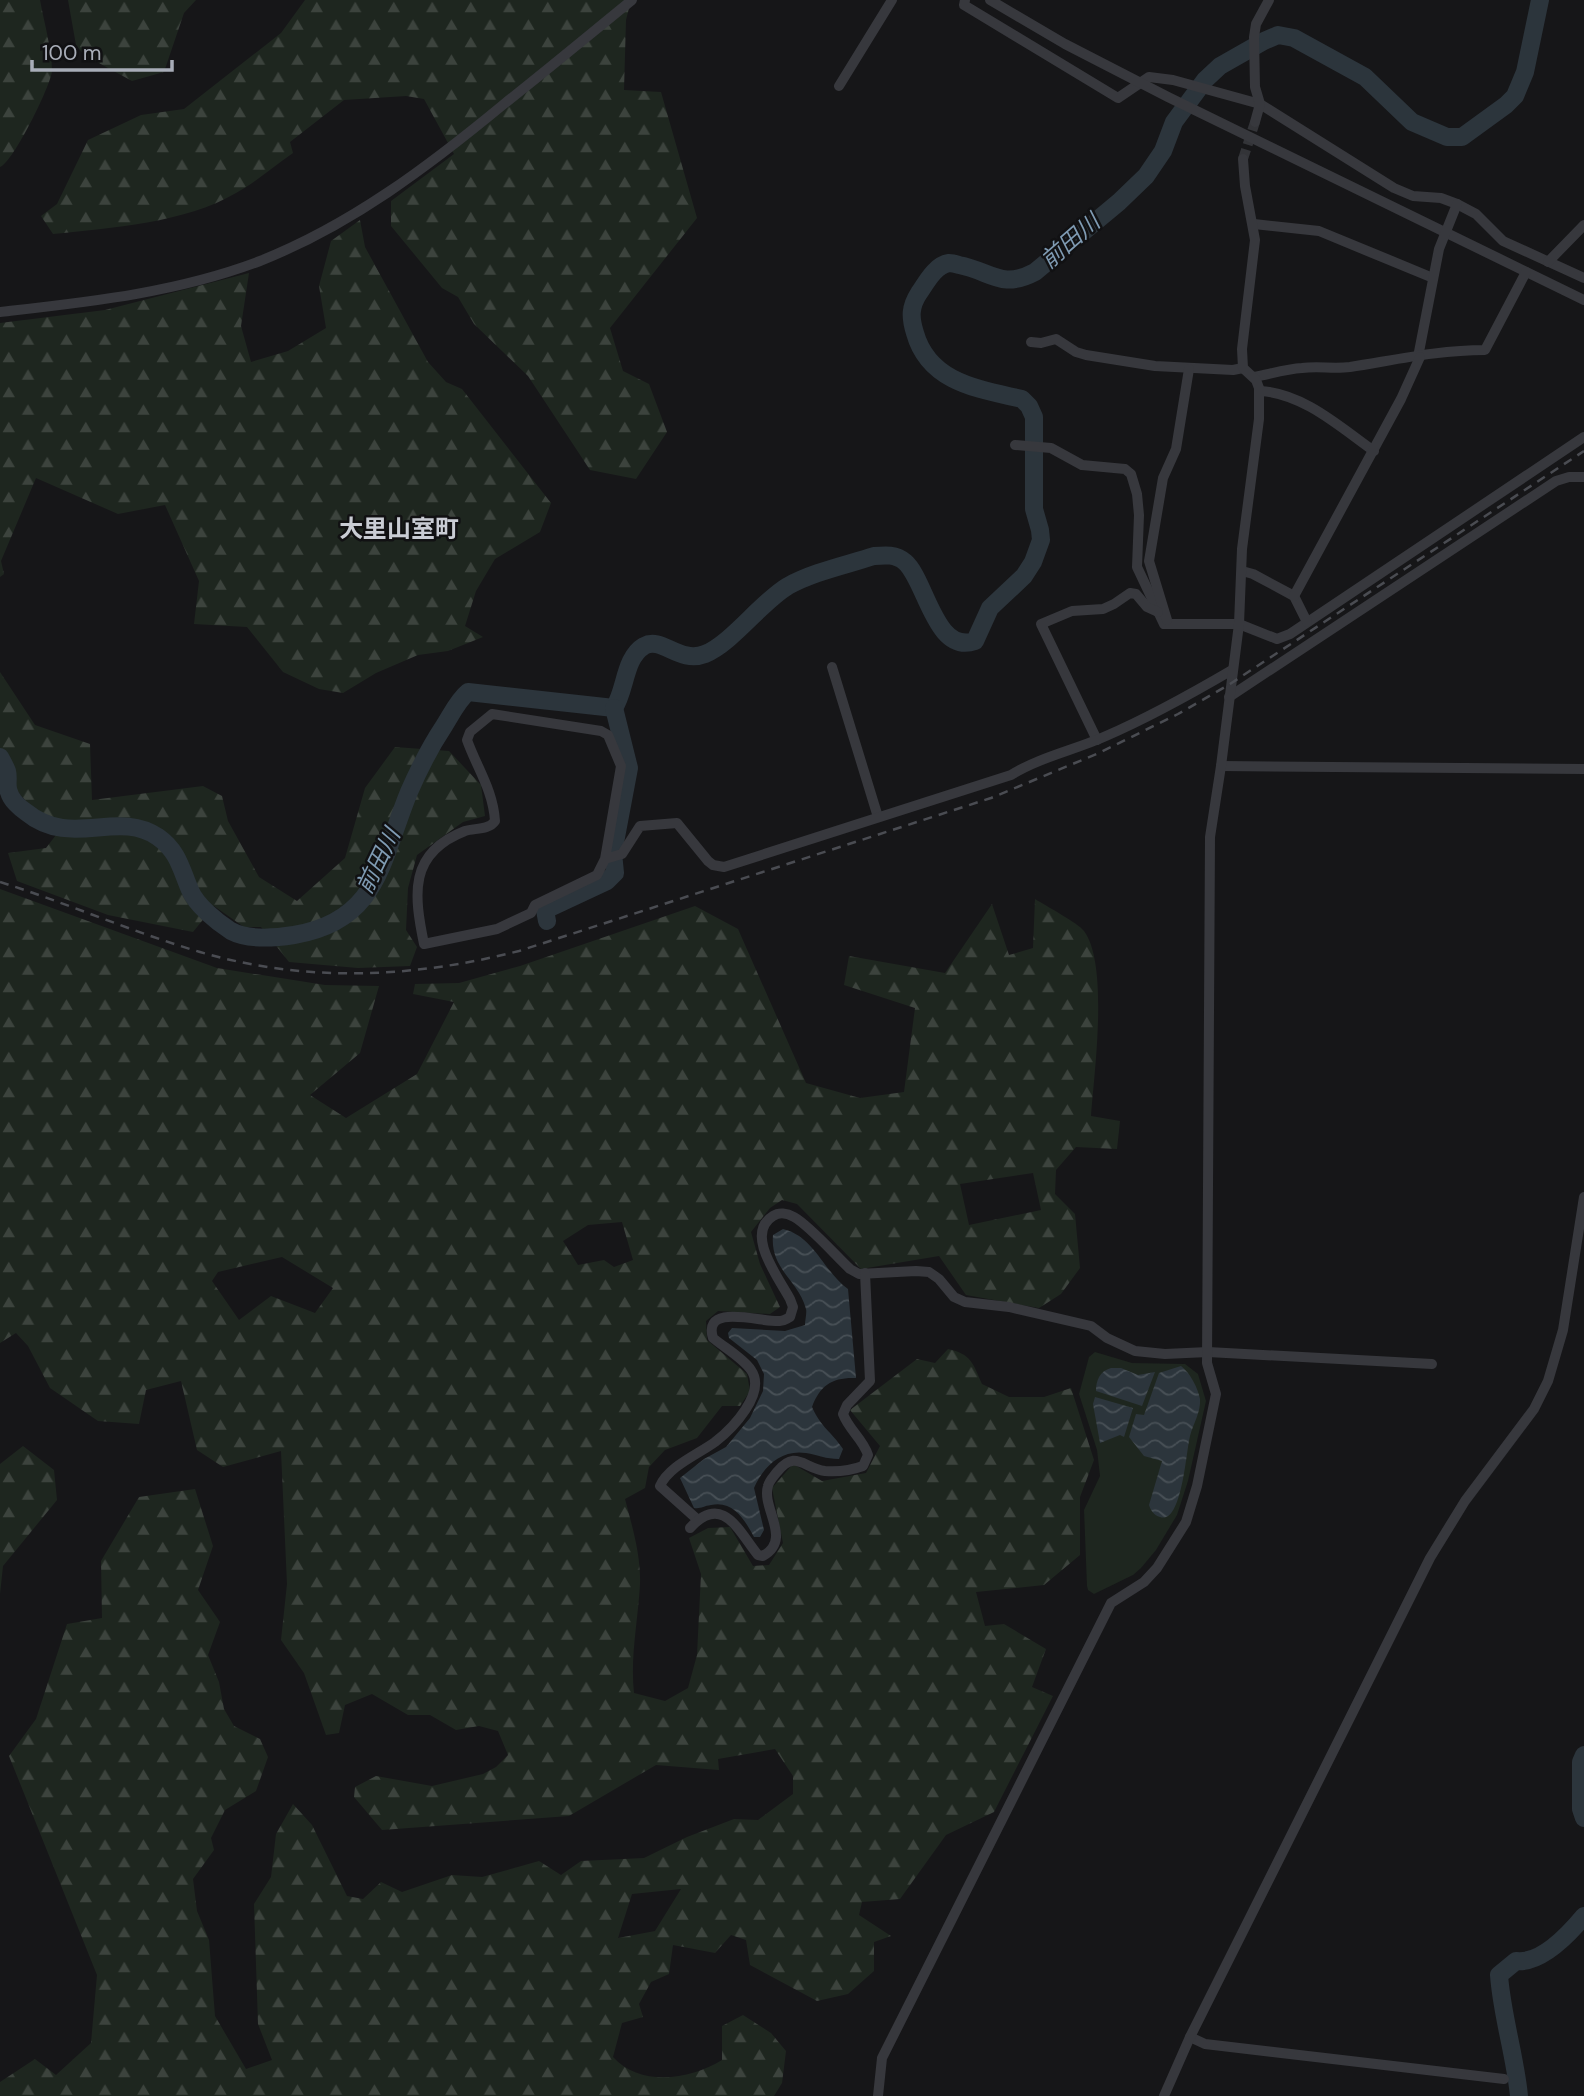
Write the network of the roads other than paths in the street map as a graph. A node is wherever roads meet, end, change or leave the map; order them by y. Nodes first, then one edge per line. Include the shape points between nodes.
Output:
1 (632, 0) edge
2 (892, 0) edge
3 (965, 0) edge
4 (990, 0) edge
5 (1269, 0) edge
6 (839, 86) dead end
7 (1260, 104) junction
8 (1255, 122) tunnel mouth
9 (1243, 159) tunnel mouth
10 (1457, 205) junction
11 (1254, 224) junction
12 (1584, 225) edge
13 (1446, 232) junction
14 (1548, 262) junction
15 (1526, 272) junction
16 (1433, 278) junction
17 (1584, 278) edge
18 (1584, 300) edge
19 (0, 312) edge
20 (1031, 342) dead end
21 (1419, 357) junction
22 (1243, 368) junction
23 (1189, 369) junction
24 (1254, 377) junction
25 (1260, 391) junction
26 (1584, 437) edge
27 (1019, 446) dead end
28 (1374, 451) junction
29 (1584, 477) edge
30 (1242, 571) junction
31 (1294, 596) junction
32 (1158, 612) junction
33 (1307, 622) junction
34 (1168, 624) junction
35 (1239, 624) junction
36 (832, 667) dead end
37 (1232, 670) junction
38 (1229, 697) junction
39 (1097, 740) junction
40 (1221, 766) junction
41 (1584, 769) edge
42 (878, 817) junction
43 (610, 858) junction
44 (1584, 1197) edge
45 (865, 1273) junction
46 (1208, 1352) junction
47 (1432, 1364) dead end
48 (1190, 2037) junction
49 (1504, 2079) dead end
50 (878, 2096) edge
51 (1164, 2096) edge

1 - 19 street via 447,152 392,192 321,232 260,260 194,282 103,300
2 - 6 street
3 - 7 street via 964,5 1118,98 1149,77
4 - 13 street via 1168,97
5 - 7 street via 1256,24 1254,76
7 - 8 street
7 - 10 street via 1394,188
9 - 11 street
10 - 13 street
10 - 14 street via 1476,214 1503,241
11 - 16 street via 1320,231
11 - 22 street
12 - 14 street
13 - 15 street
13 - 16 street
14 - 17 street
15 - 18 street
15 - 21 street via 1485,350
16 - 21 street
20 - 23 street via 1056,340 1086,355
21 - 24 street via 1336,369 1299,368
21 - 28 street
22 - 23 street
22 - 24 street
23 - 34 street via 1176,449 1163,478 1149,561
24 - 25 street
25 - 28 street via 1298,401
25 - 30 street
26 - 33 street
27 - 32 street via 1051,448 1082,465 1132,474 1138,494 1137,567
28 - 31 street
29 - 38 street via 1556,481
30 - 31 street
30 - 35 street
31 - 33 street
32 - 34 street
32 - 39 street via 1129,593 1103,609 1072,611 1041,624
33 - 35 street via 1277,639
34 - 35 street
35 - 37 street
36 - 42 street
37 - 38 street
37 - 39 street via 1179,702
38 - 40 street
39 - 42 street via 1028,764 1011,775
40 - 41 street
40 - 46 street via 1210,838
42 - 43 street via 724,867 708,861 677,822 640,826 622,854
43 - 43 street via 621,766 608,735 492,714 467,740 488,784 495,821 443,845 421,868 416,890 424,944 502,927 531,913 534,905 597,875
44 - 48 street via 1563,1330 1548,1381 1534,1409 1465,1501 1430,1558
45 - 45 street via 850,1269 796,1217 778,1213 764,1225 762,1247 793,1307 782,1322 722,1317 714,1323 713,1338 750,1369 756,1390 752,1402 717,1440 663,1479 660,1486 694,1524 709,1515 730,1518 763,1556 774,1545 776,1532 768,1485 785,1463 795,1460 824,1471 863,1465 868,1455 865,1444 843,1414 870,1381
45 - 46 street via 929,1272 965,1302 1091,1326 1135,1351
46 - 47 street
46 - 50 street via 1216,1394 1186,1521 1144,1583 1111,1603 882,2058
48 - 49 street via 1205,2044
48 - 51 street

